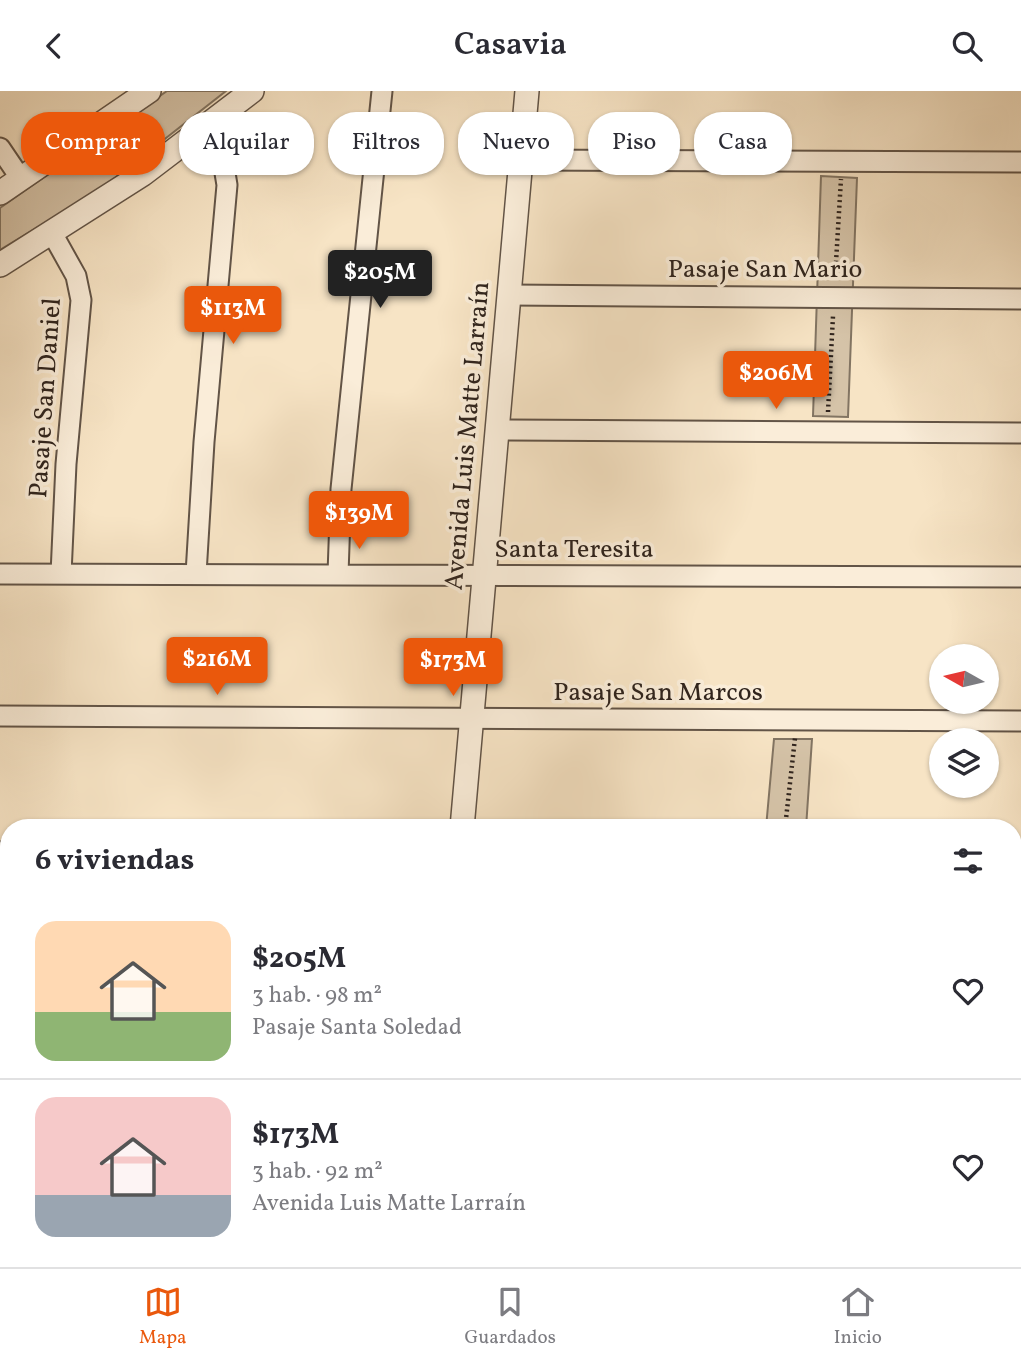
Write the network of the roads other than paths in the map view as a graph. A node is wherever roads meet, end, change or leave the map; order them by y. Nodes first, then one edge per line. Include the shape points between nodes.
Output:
1 (149, 91) edge
2 (252, 91) edge
3 (382, 91) edge
4 (527, 91) edge
5 (225, 112) edge
6 (525, 112) edge
7 (179, 147) edge
8 (0, 148) edge
9 (574, 160) edge
10 (1021, 162) edge
11 (225, 175) edge
12 (520, 175) edge
13 (21, 179) junction
14 (0, 193) edge
15 (52, 233) junction
16 (0, 265) edge
17 (509, 295) junction
18 (1021, 299) edge
19 (497, 430) junction
20 (1021, 433) edge
21 (0, 574) edge
22 (61, 574) junction
23 (338, 574) junction
24 (196, 575) junction
25 (484, 576) junction
26 (1021, 577) edge
27 (0, 716) edge
28 (472, 719) junction
29 (1021, 721) edge
30 (463, 819) edge

1 - 13 street
2 - 5 street
3 - 23 street via 341,489
4 - 6 street, Avenida Luis Matte Larraín
7 - 15 street
8 - 13 street
9 - 10 street
11 - 24 street
12 - 17 street, Avenida Luis Matte Larraín
13 - 14 street
15 - 16 street
15 - 22 street, Pasaje San Daniel via 76,276 81,300
17 - 18 street, Pasaje San Mario
17 - 19 street, Avenida Luis Matte Larraín
19 - 20 street
19 - 25 street, Avenida Luis Matte Larraín
21 - 22 street, Santa Teresita
22 - 24 street, Santa Teresita
23 - 24 street, Santa Teresita
23 - 25 street, Santa Teresita
25 - 26 street, Santa Teresita
25 - 28 street, Avenida Luis Matte Larraín
27 - 28 street, Pasaje San Marcos
28 - 29 street, Pasaje San Marcos
28 - 30 street, Avenida Luis Matte Larraín

